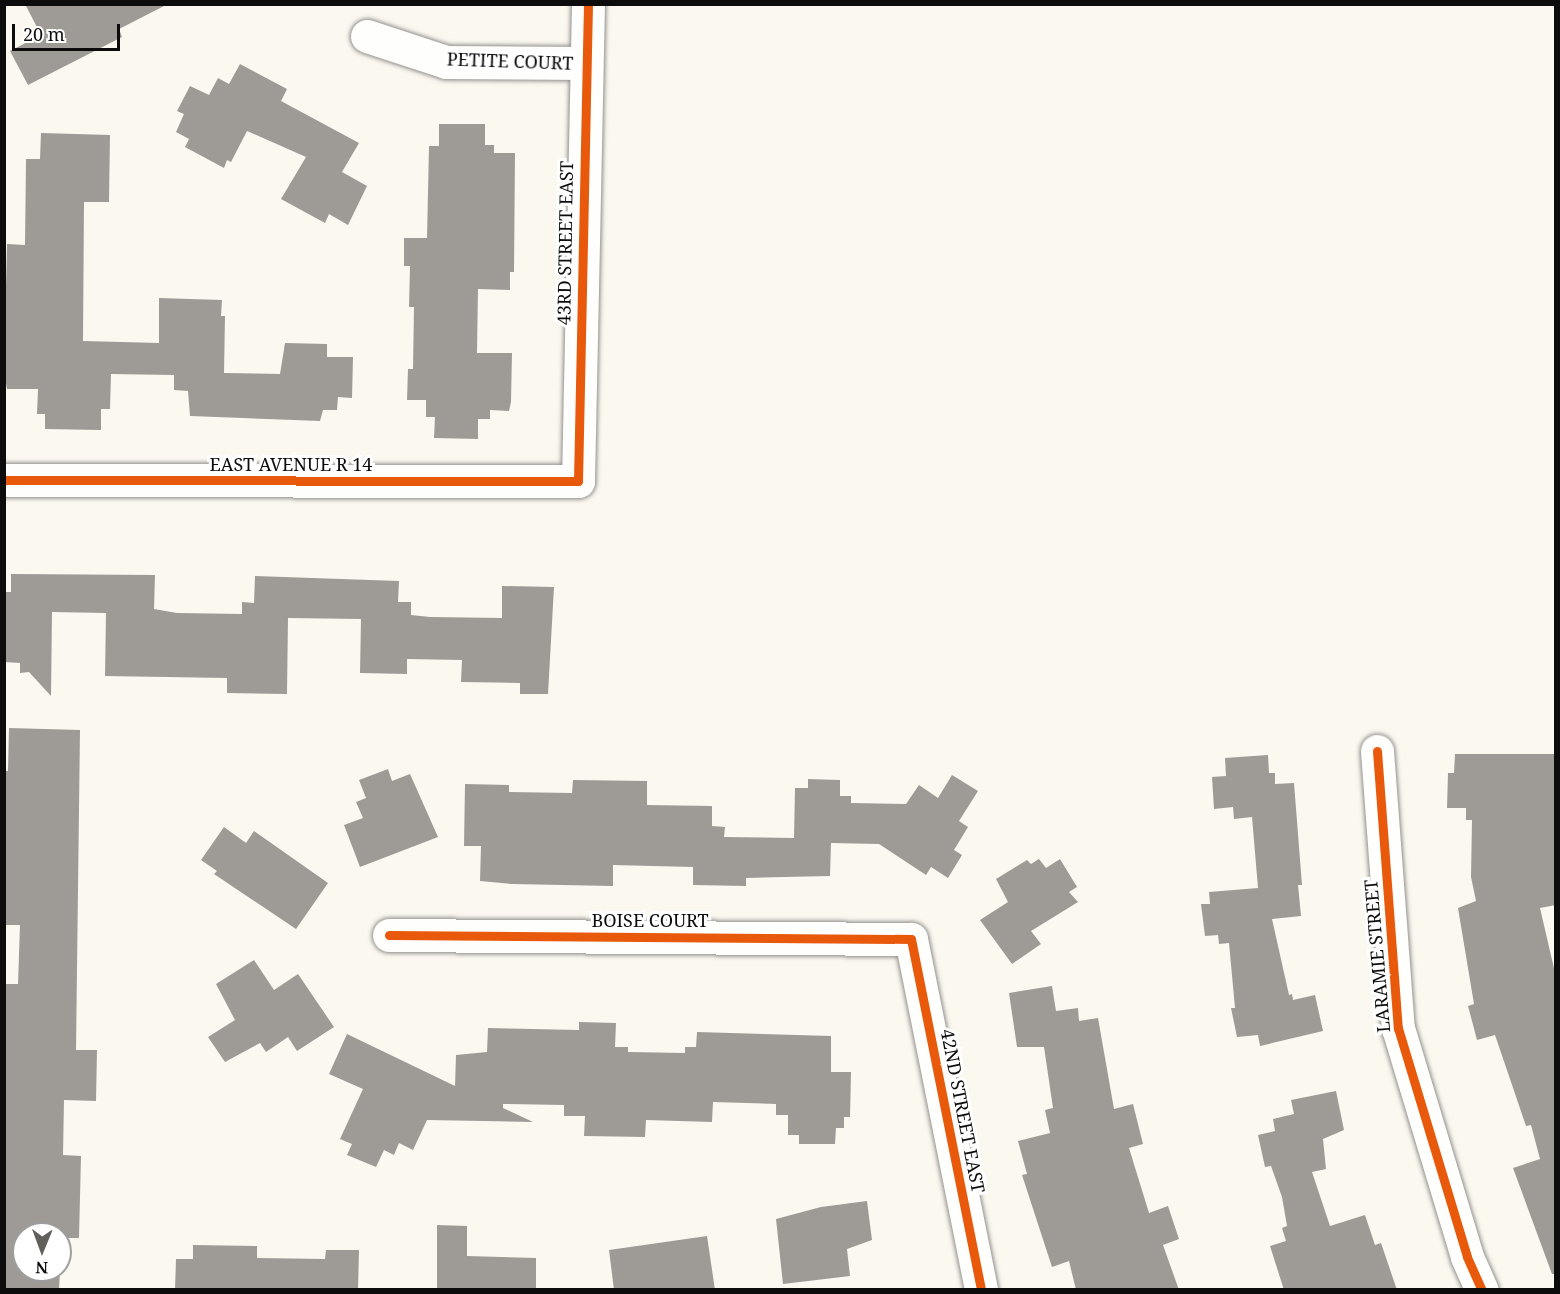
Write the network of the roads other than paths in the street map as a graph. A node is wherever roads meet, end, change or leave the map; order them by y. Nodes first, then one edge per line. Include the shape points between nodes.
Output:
1 (588, 4) edge
2 (367, 36) dead end
3 (585, 63) junction
4 (4, 480) edge
5 (578, 481) joint
6 (1377, 751) dead end
7 (389, 935) dead end
8 (911, 939) joint
9 (981, 1290) edge
10 (1482, 1290) edge

1 - 3 street, 43RD STREET EAST
2 - 3 street, PETITE COURT via 446,62
3 - 5 street, 43RD STREET EAST
4 - 5 street, EAST AVENUE R 14
6 - 10 street, LARAMIE STREET via 1398,1028 1467,1257
7 - 8 street, BOISE COURT
8 - 9 street, 42ND STREET EAST

